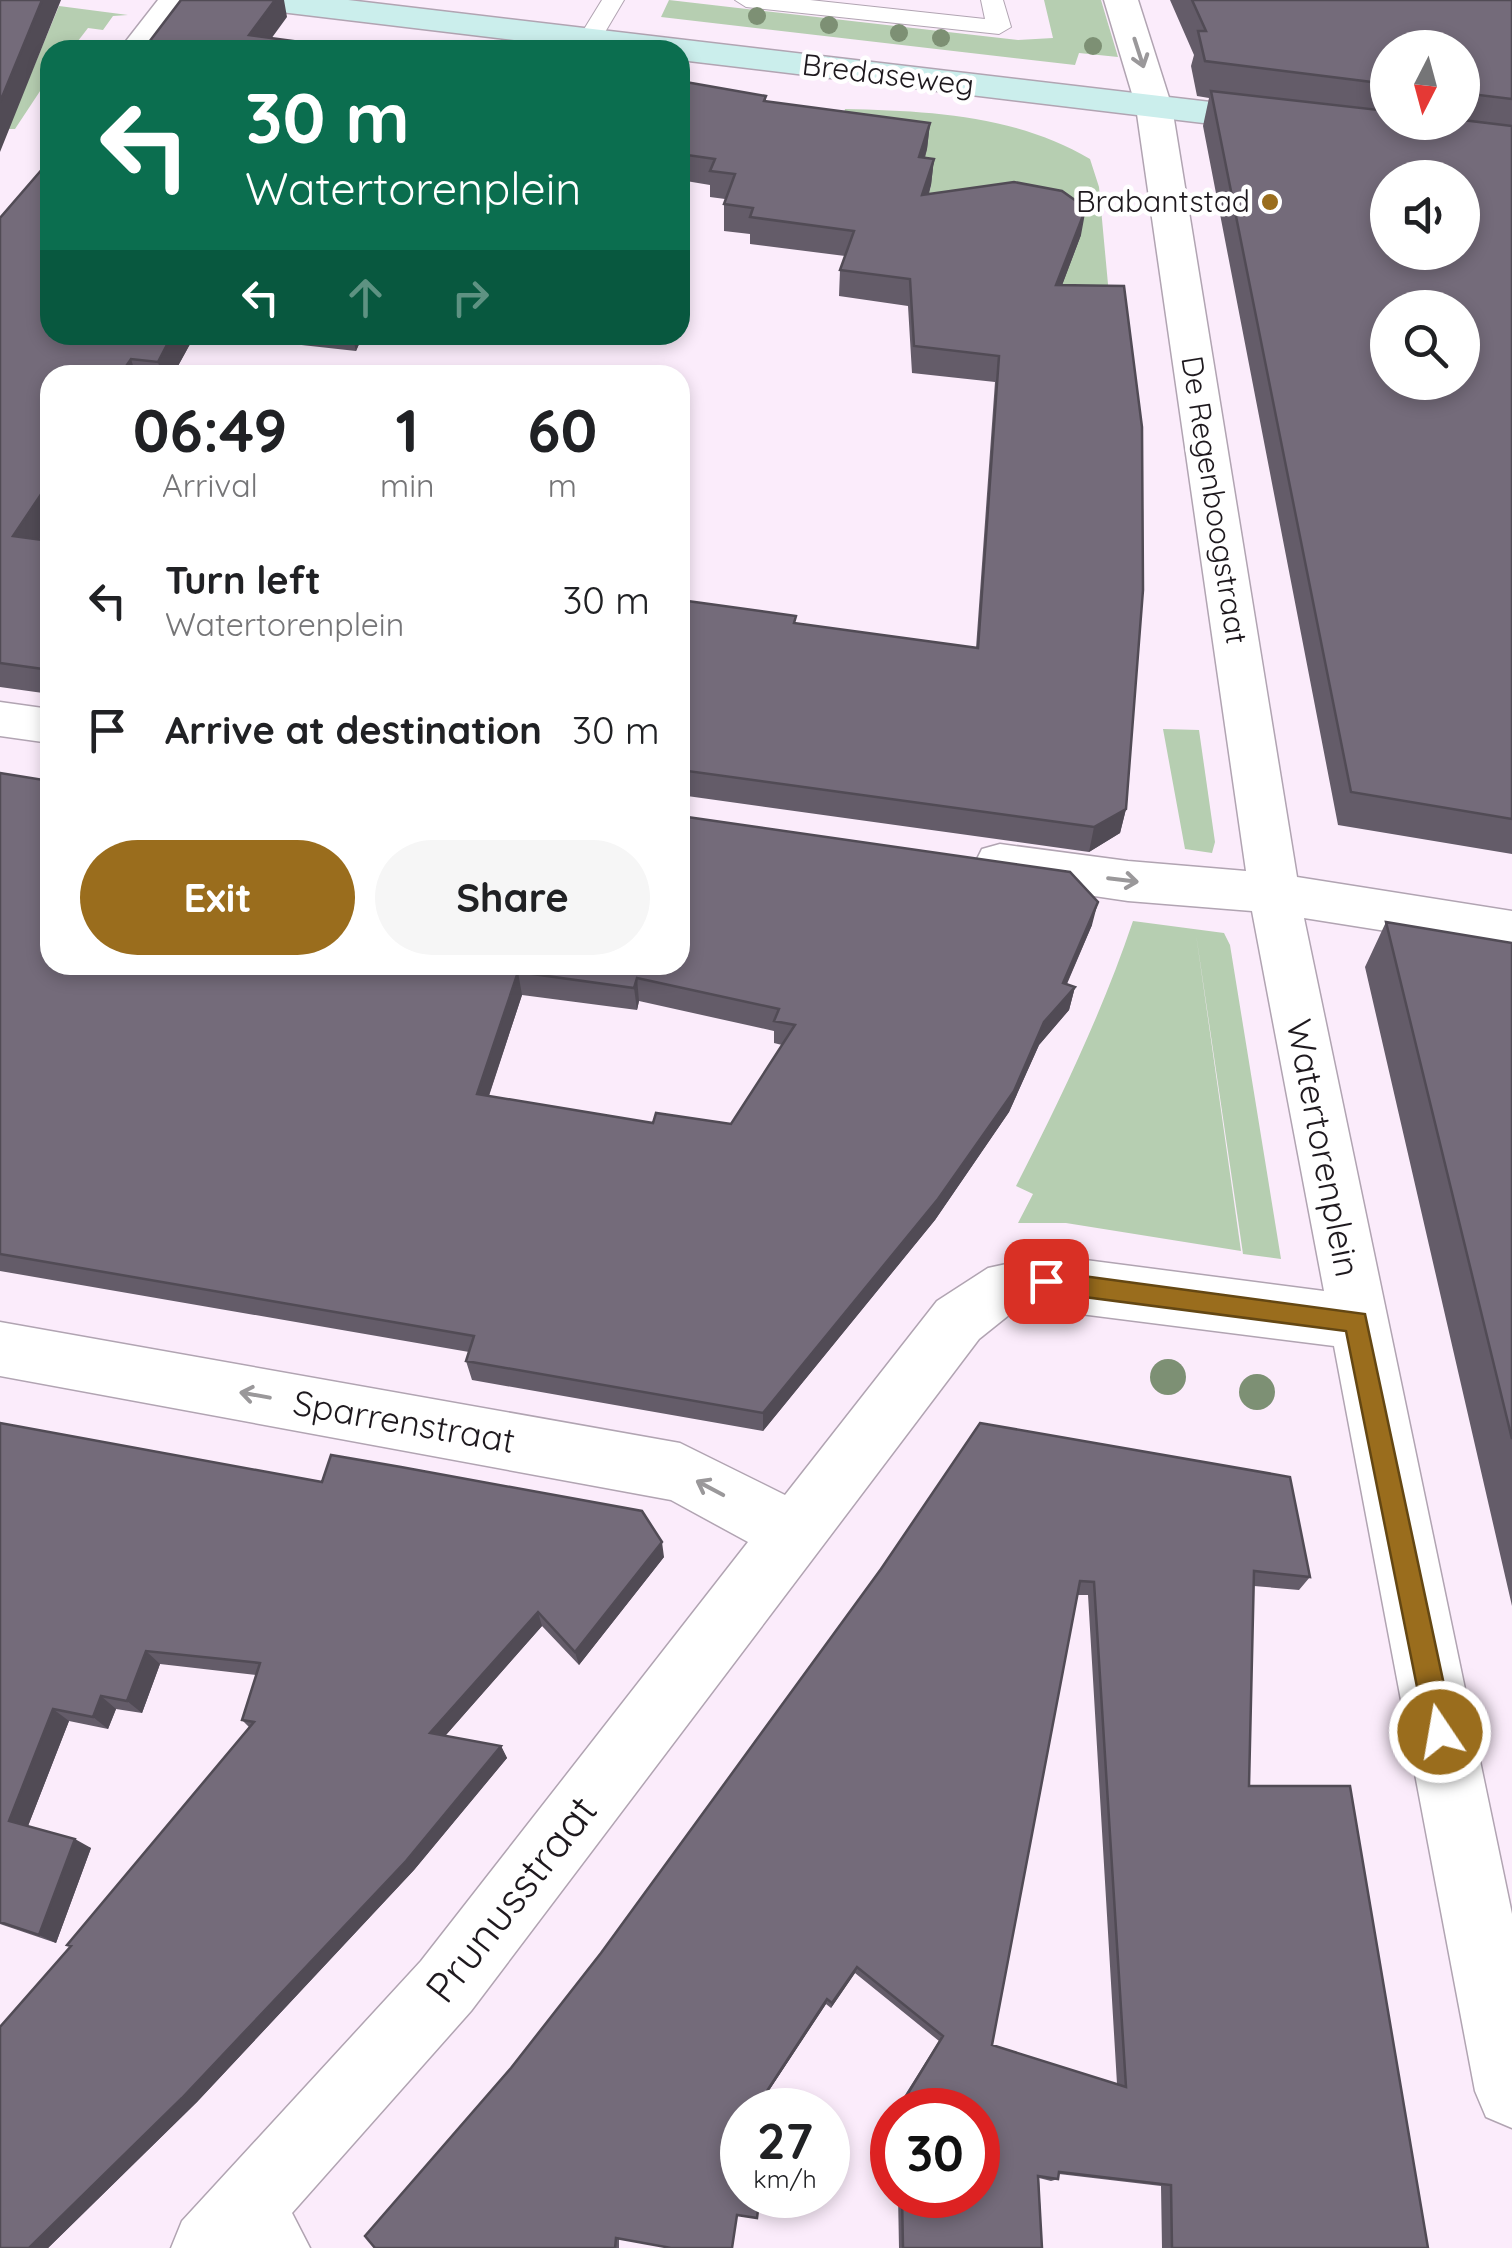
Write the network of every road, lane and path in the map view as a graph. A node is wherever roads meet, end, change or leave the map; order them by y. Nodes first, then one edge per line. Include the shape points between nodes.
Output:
1 (175, 0) edge
2 (264, 0) edge
3 (613, 0) edge
4 (749, 0) edge
5 (992, 0) edge
6 (1121, 0) edge
7 (872, 7) edge
8 (590, 39) junction
9 (144, 40) edge
10 (598, 40) edge
11 (690, 51) edge
12 (1154, 107) junction
13 (1322, 126) edge
14 (0, 719) edge
15 (40, 725) edge
16 (953, 856) edge
17 (1274, 893) junction
18 (1512, 931) edge
19 (1356, 1322) junction
20 (0, 1348) edge
21 (796, 1534) junction
22 (1511, 2076) edge
23 (241, 2236) edge

1 - 9 street
2 - 8 street, Bredaseweg
3 - 8 lane
4 - 7 lane
5 - 7 lane via 999,27
6 -> 12 street, De Regenboogstraat
8 - 10 street, Bredaseweg
11 - 12 street, Bredaseweg
12 - 13 street, Bredaseweg
12 - 17 street, De Regenboogstraat
14 - 15 street
16 -> 17 street via 1128,882
17 - 18 street
17 - 19 street, Watertorenplein
19 - 21 street, Watertorenplein via 1046,1281 1020,1281 988,1293 958,1320
19 - 22 street
21 -> 20 street, Sparrenstraat via 680,1472
21 - 23 street, Prunusstraat via 446,1986

